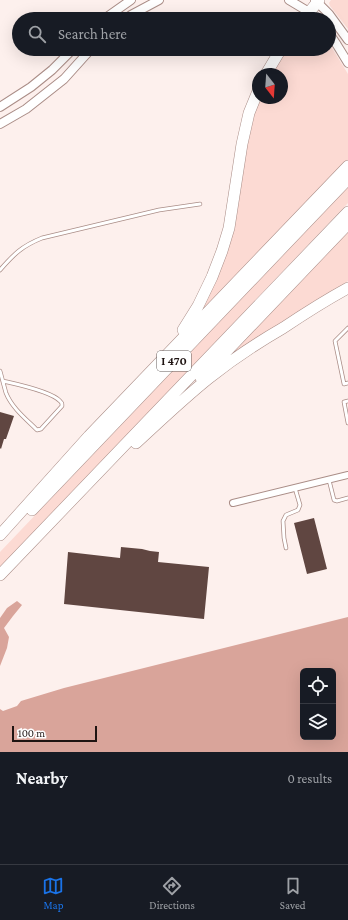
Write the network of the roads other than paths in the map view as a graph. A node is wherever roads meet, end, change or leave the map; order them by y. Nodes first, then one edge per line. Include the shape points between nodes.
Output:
1 (131, 0) edge
2 (158, 0) edge
3 (288, 0) edge
4 (317, 1) edge
5 (114, 12) edge
6 (136, 12) edge
7 (303, 12) edge
8 (312, 12) edge
9 (327, 12) edge
10 (336, 24) edge
11 (348, 40) edge
12 (336, 44) edge
13 (66, 56) edge
14 (85, 56) edge
15 (277, 56) edge
16 (348, 63) edge
17 (270, 68) edge
18 (252, 104) edge
19 (0, 107) edge
20 (0, 124) edge
21 (348, 166) edge
22 (348, 179) edge
23 (200, 204) dead end
24 (348, 212) edge
25 (348, 224) edge
26 (0, 270) edge
27 (348, 288) edge
28 (348, 328) edge
29 (162, 358) junction
30 (0, 371) edge
31 (3, 381) junction
32 (348, 383) edge
33 (348, 401) edge
34 (348, 423) edge
35 (153, 427) junction
36 (348, 475) edge
37 (329, 480) junction
38 (295, 488) junction
39 (348, 498) edge
40 (233, 503) dead end
41 (0, 536) edge
42 (37, 537) junction
43 (0, 542) edge
44 (286, 548) dead end
45 (0, 575) edge

1 - 5 street
2 - 6 street
3 - 7 street
4 - 8 highway
4 - 9 street
10 - 11 street
12 - 16 street
13 - 19 street via 32,87
14 - 20 street via 64,79 26,109
15 - 17 highway
18 - 29 highway via 242,144 229,228 222,251 198,306
21 - 29 highway
22 - 43 highway, I 470
23 - 26 lane via 159,210 42,238 29,243 14,254
24 - 42 highway, I 470
25 - 35 highway
27 - 35 highway via 231,361
28 - 32 lane via 335,341 344,384
29 - 41 highway via 88,436
30 - 31 lane
31 - 31 lane via 46,393 60,400 62,406 41,429 37,430 10,400
33 - 34 lane via 344,402
35 - 42 highway
36 - 37 street
37 - 38 street
37 - 39 lane via 334,500
38 - 40 street
38 - 44 lane via 300,505 298,510 286,515 283,521
42 - 45 highway, I 470

